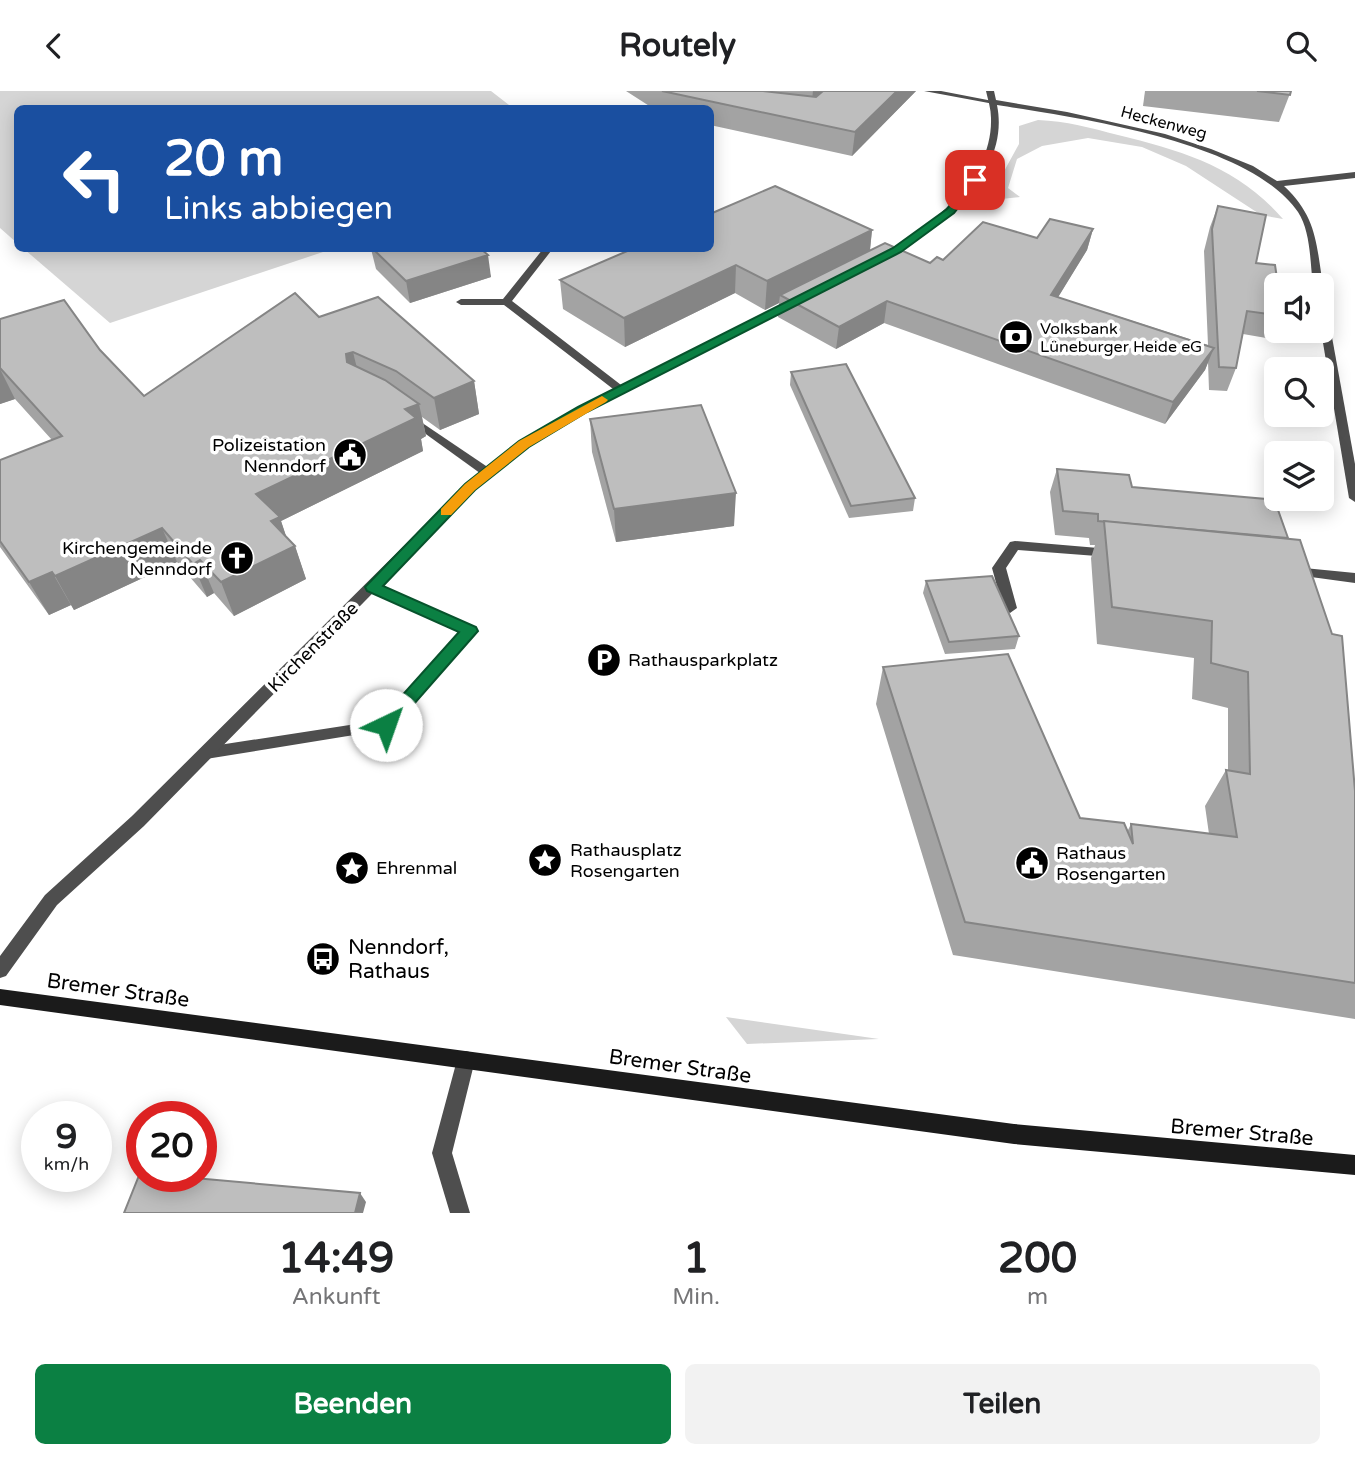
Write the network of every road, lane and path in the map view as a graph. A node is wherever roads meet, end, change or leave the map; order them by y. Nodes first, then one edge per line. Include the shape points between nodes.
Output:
1 (928, 91) edge
2 (992, 97) edge
3 (1355, 175) edge
4 (1277, 184) junction
5 (545, 252) edge
6 (873, 262) edge
7 (1315, 273) edge
8 (813, 293) edge
9 (461, 302) dead end
10 (506, 302) junction
11 (1328, 343) edge
12 (621, 390) junction
13 (398, 408) edge
14 (488, 473) junction
15 (1355, 498) edge
16 (1118, 554) edge
17 (1276, 569) edge
18 (1355, 578) edge
19 (373, 587) junction
20 (1010, 608) edge
21 (206, 753) junction
22 (0, 970) edge
23 (0, 997) edge
24 (466, 1060) junction
25 (1355, 1165) edge
26 (460, 1213) edge

1 - 2 street, Heckenweg
2 - 4 street, Heckenweg via 1199,147
2 - 6 street via 996,127 975,180 950,211
3 - 4 street
4 - 7 street, Heckenweg via 1302,211
5 - 10 street
8 - 12 street, Kirchenstraße
9 - 10 street
10 - 12 street
11 - 15 street
12 - 14 street, Kirchenstraße via 524,444
13 - 14 street
14 - 19 street, Kirchenstraße
16 - 20 street via 1015,545 999,568
17 - 18 street
19 - 21 street, Kirchenstraße
19 - 21 street via 470,631 386,725
21 - 22 street, Kirchenstraße via 51,900
23 - 24 main road, Bremer Straße
24 - 25 main road, Bremer Straße via 1014,1134
24 - 26 street via 442,1153

